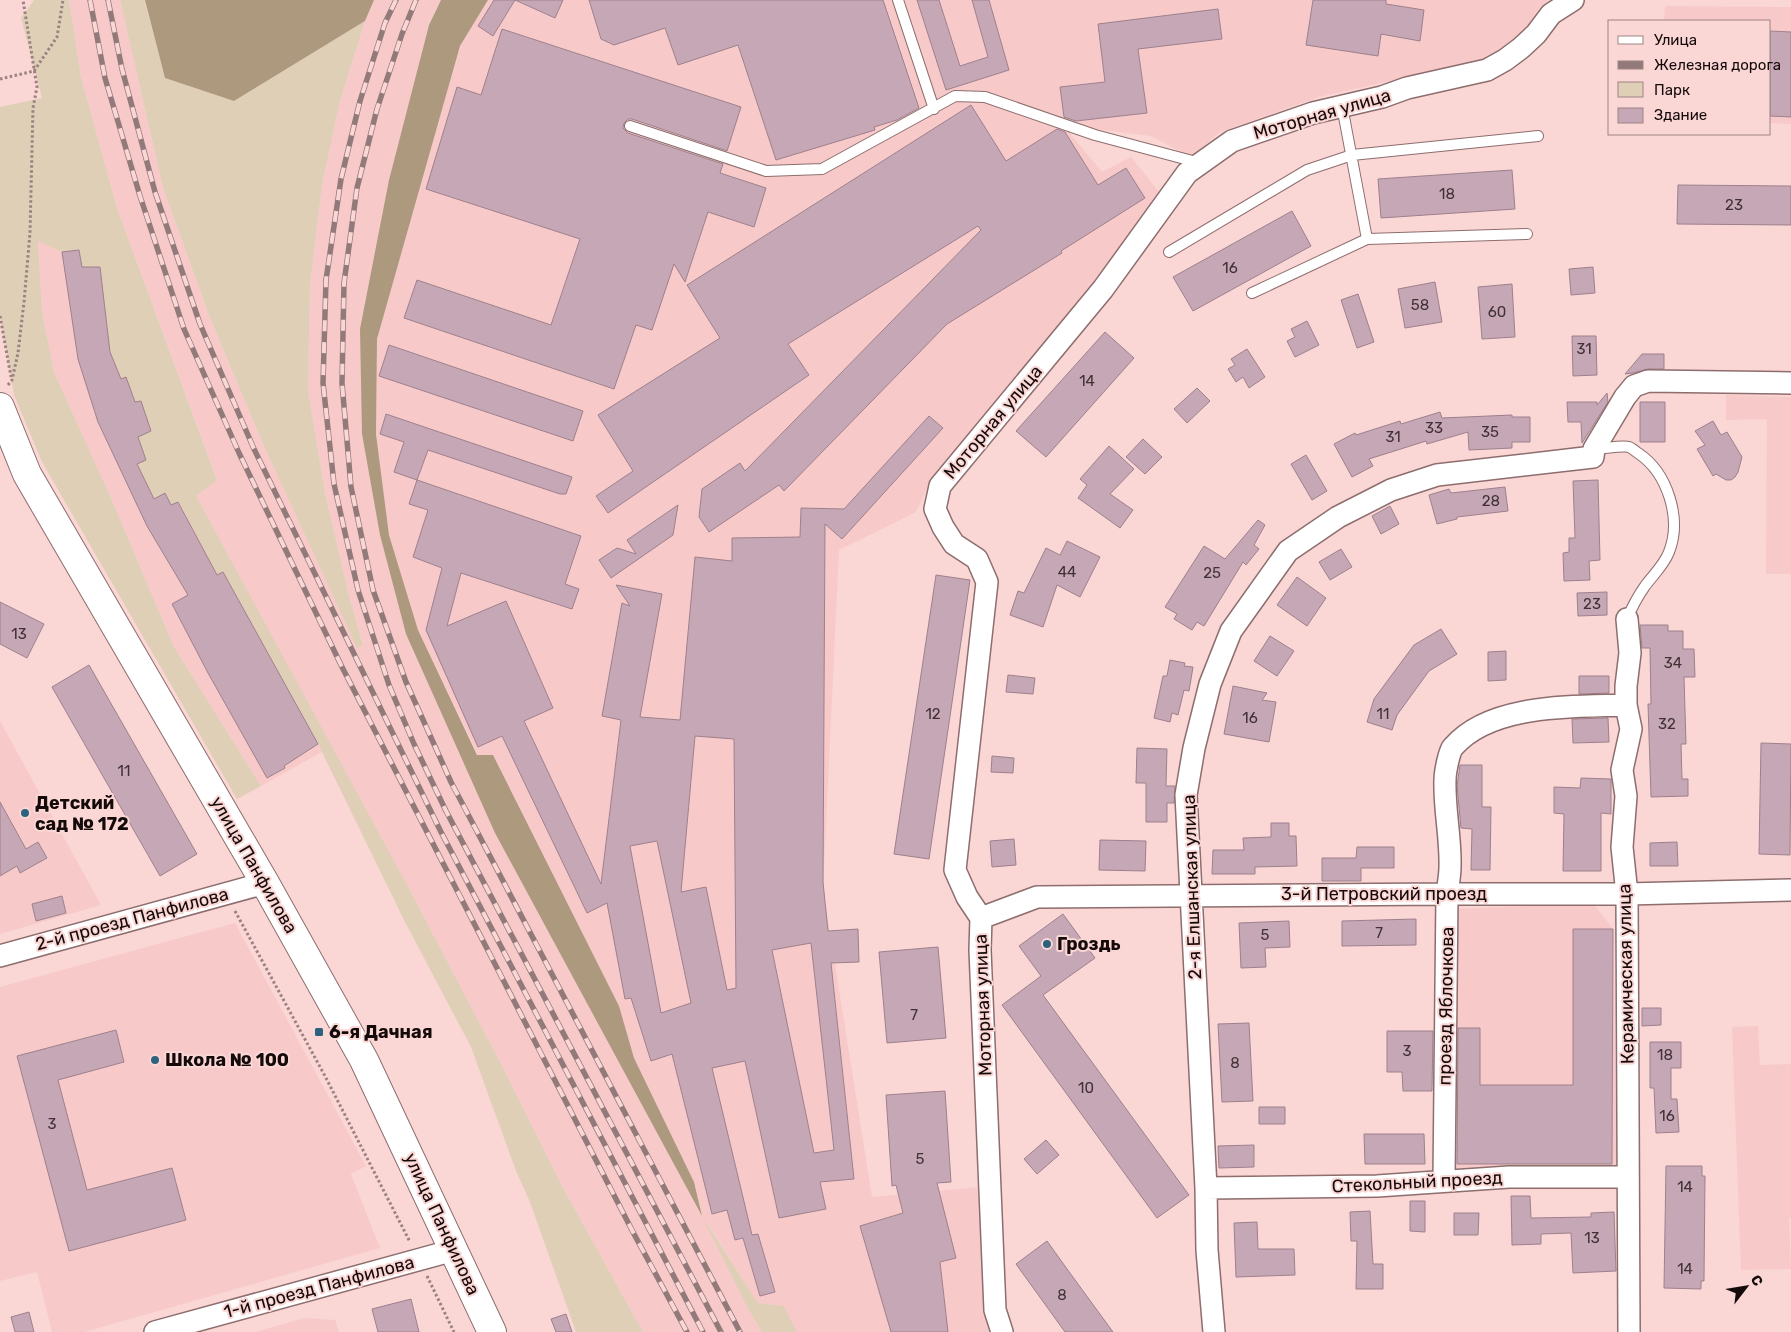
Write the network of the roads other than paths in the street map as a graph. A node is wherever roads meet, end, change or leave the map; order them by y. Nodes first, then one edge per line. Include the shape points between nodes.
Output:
1 (898, 0) edge
2 (1574, 0) edge
3 (1342, 106) junction
4 (934, 109) junction
5 (630, 126) dead end
6 (1538, 136) dead end
7 (1352, 155) junction
8 (1200, 163) junction
9 (1527, 234) dead end
10 (1367, 239) junction
11 (1169, 252) dead end
12 (1252, 293) dead end
13 (1791, 383) edge
14 (2, 400) edge
15 (5, 437) edge
16 (1594, 450) junction
17 (1626, 619) joint
18 (1626, 705) junction
19 (265, 883) junction
20 (1791, 890) edge
21 (1447, 894) junction
22 (1627, 894) junction
23 (1192, 895) junction
24 (980, 918) junction
25 (0, 956) edge
26 (1628, 1177) junction
27 (1444, 1180) junction
28 (1206, 1188) junction
29 (454, 1250) junction
30 (155, 1332) edge
31 (492, 1332) edge
32 (1002, 1332) edge
33 (1214, 1332) edge
34 (1629, 1332) edge

1 - 4 lane
2 - 3 street, Моторная улица via 1550,14 1536,34 1506,60 1486,70
3 - 7 lane
3 - 8 street, Моторная улица via 1232,141
4 - 5 lane via 822,169 766,171
4 - 8 lane via 955,96 985,97 1095,134
6 - 7 lane
7 - 10 lane
7 - 11 lane via 1307,170
8 - 24 street, Моторная улица via 1187,173 1103,289 940,486 935,510 943,527 954,544 977,560 987,582 954,870
9 - 10 lane
10 - 12 lane
13 - 16 street via 1648,381 1634,386 1625,397
14 - 15 main road, улица Панфилова
15 - 19 main road, улица Панфилова
16 - 17 lane via 1628,447 1647,459 1659,474 1670,498 1675,526 1670,551
16 - 23 street, 2-я Елшанская улица via 1593,457 1438,475 1391,490 1338,517 1288,551 1231,631 1210,684 1186,795
17 - 18 street, Керамическая улица via 1630,653
18 - 21 street, проезд Яблочкова via 1519,712 1485,724 1452,748 1445,778 1450,868
18 - 22 street, Керамическая улица via 1631,729 1622,770 1626,796 1622,846
19 - 25 street, 2-й проезд Панфилова
19 - 29 main road, улица Панфилова via 364,1060
20 - 22 street, 3-й Петровский проезд
21 - 22 street, 3-й Петровский проезд
21 - 23 street, 3-й Петровский проезд
21 - 27 street, проезд Яблочкова
22 - 26 street, Керамическая улица
23 - 24 street, 3-й Петровский проезд via 1036,897
23 - 28 street, 2-я Елшанская улица
24 - 32 street, Моторная улица via 995,1310
26 - 27 street, Стекольный проезд
26 - 34 street, Керамическая улица
27 - 28 street, Стекольный проезд via 1377,1186
28 - 33 street, 2-я Елшанская улица
29 - 30 street, 1-й проезд Панфилова
29 - 31 main road, улица Панфилова

